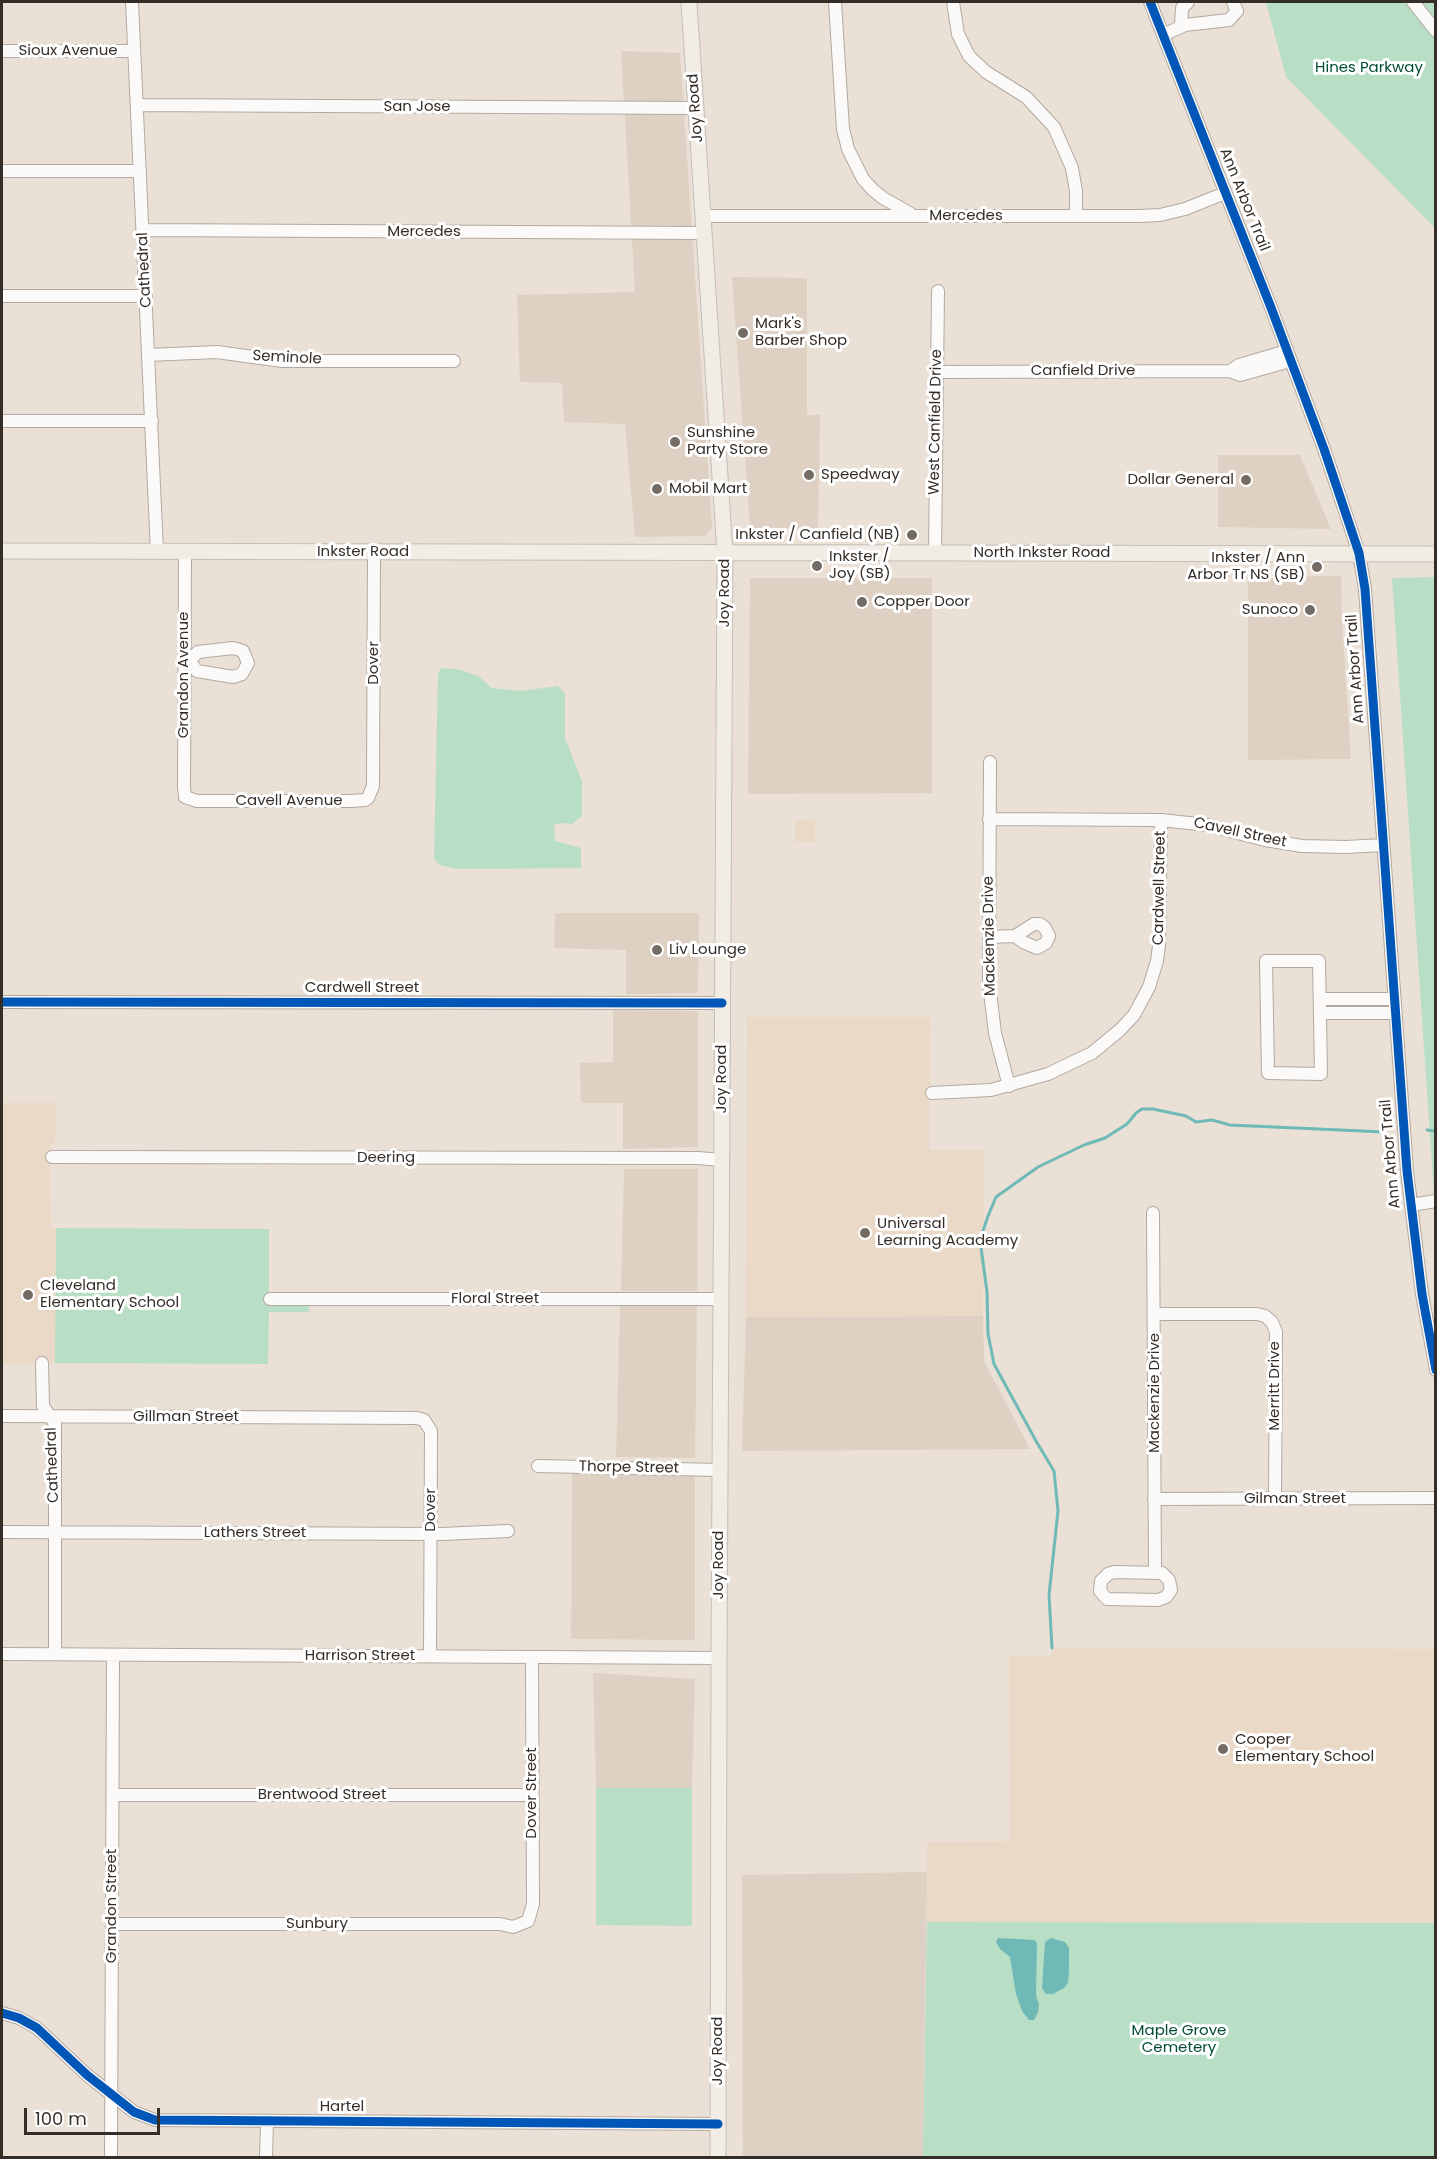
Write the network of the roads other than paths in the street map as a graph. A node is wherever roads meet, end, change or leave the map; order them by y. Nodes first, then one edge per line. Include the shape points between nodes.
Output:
1 (132, 2) edge
2 (690, 2) edge
3 (835, 2) edge
4 (953, 2) edge
5 (1150, 2) edge
6 (1188, 2) edge
7 (1233, 2) edge
8 (1413, 2) edge
9 (1181, 27) junction
10 (1436, 32) edge
11 (1163, 35) junction
12 (2, 51) edge
13 (134, 51) junction
14 (137, 105) junction
15 (697, 108) junction
16 (2, 171) edge
17 (140, 171) junction
18 (1225, 193) junction
19 (703, 216) junction
20 (913, 216) junction
21 (1076, 216) junction
22 (143, 230) junction
23 (705, 233) junction
24 (938, 291) dead end
25 (2, 296) edge
26 (146, 296) junction
27 (148, 355) junction
28 (1288, 356) junction
29 (454, 360) dead end
30 (937, 372) junction
31 (2, 421) edge
32 (152, 421) junction
33 (156, 545) junction
34 (2, 551) edge
35 (185, 552) junction
36 (374, 552) junction
37 (725, 553) junction
38 (934, 553) junction
39 (1359, 554) junction
40 (1436, 554) edge
41 (990, 762) dead end
42 (373, 774) joint
43 (185, 797) joint
44 (989, 819) junction
45 (1161, 820) junction
46 (1383, 844) junction
47 (1015, 936) dead end
48 (990, 937) junction
49 (1320, 999) junction
50 (1394, 999) junction
51 (2, 1002) edge
52 (722, 1004) junction
53 (1320, 1013) junction
54 (1395, 1013) junction
55 (1009, 1086) junction
56 (932, 1093) dead end
57 (51, 1157) dead end
58 (721, 1160) junction
59 (1436, 1201) edge
60 (1410, 1205) junction
61 (1154, 1213) dead end
62 (270, 1299) dead end
63 (721, 1299) junction
64 (1155, 1314) junction
65 (1432, 1337) edge
66 (42, 1363) dead end
67 (1436, 1370) edge
68 (2, 1416) edge
69 (50, 1417) junction
70 (371, 1418) joint
71 (538, 1466) dead end
72 (720, 1470) junction
73 (1436, 1498) edge
74 (1154, 1499) junction
75 (1275, 1499) junction
76 (508, 1531) dead end
77 (2, 1532) edge
78 (55, 1532) junction
79 (431, 1534) junction
80 (1155, 1572) junction
81 (2, 1654) edge
82 (55, 1654) junction
83 (113, 1655) junction
84 (430, 1656) junction
85 (532, 1657) junction
86 (719, 1658) junction
87 (113, 1795) junction
88 (532, 1795) junction
89 (112, 1924) junction
90 (522, 1925) joint
91 (2, 2013) edge
92 (111, 2094) junction
93 (267, 2122) junction
94 (718, 2124) junction
95 (111, 2157) edge
96 (266, 2157) edge
97 (718, 2157) edge

1 - 13 street, Cathedral
2 - 15 main road, Joy Road
3 - 20 street via 843,129 848,149 873,190
4 - 21 street via 958,34 969,56 986,72 1026,97 1054,127 1072,168
5 - 11 street, Ann Arbor Trail
6 - 9 street via 1182,8
7 - 9 street via 1237,11 1229,20
8 - 10 street
9 - 11 street
11 - 18 street, Ann Arbor Trail
12 - 13 street, Sioux Avenue
13 - 14 street, Cathedral
14 - 15 street, San Jose
14 - 17 street, Cathedral
15 - 19 main road, Joy Road
16 - 17 street
17 - 22 street, Cathedral
18 - 21 street, Mercedes via 1160,214
18 - 28 street, Ann Arbor Trail
19 - 20 street, Mercedes
19 - 23 main road, Joy Road
20 - 21 street, Mercedes
22 - 23 street, Mercedes
22 - 26 street, Cathedral
23 - 37 main road, Joy Road
24 - 30 street, West Canfield Drive
25 - 26 street
26 - 27 street, Cathedral
27 - 29 street, Seminole via 217,352 282,361
27 - 32 street, Cathedral
28 - 30 street, Canfield Drive via 1239,365 1230,371
28 - 39 street, Ann Arbor Trail
30 - 38 street, West Canfield Drive
31 - 32 street
32 - 33 street, Cathedral
33 - 34 main road, Inkster Road
33 - 35 main road, Inkster Road
35 - 36 main road, Inkster Road
35 - 43 street, Grandon Avenue
36 - 37 main road, Inkster Road
36 - 42 street, Dover
37 - 38 main road, North Inkster Road
37 - 52 main road, Joy Road
38 - 39 main road, North Inkster Road
39 - 40 main road
39 - 46 street, Ann Arbor Trail via 1365,589
41 - 44 street, Mackenzie Drive
42 - 43 street, Cavell Avenue via 372,791 368,798 359,801 197,801
44 - 45 street, Cavell Street
44 - 48 street, Mackenzie Drive
45 - 46 street, Cavell Street via 1207,825 1302,846
45 - 55 street, Cardwell Street via 1160,946 1144,999 1120,1030 1092,1053 1048,1074
46 - 50 street, Ann Arbor Trail
47 - 48 street
48 - 55 street, Mackenzie Drive via 992,1015
49 - 50 street
49 - 53 street
49 - 53 street via 1319,961 1266,961 1268,1073 1321,1074
50 - 54 street, Ann Arbor Trail
51 - 52 street, Cardwell Street
52 - 58 main road, Joy Road
53 - 54 street
54 - 60 street, Ann Arbor Trail
55 - 56 street, Cardwell Street
57 - 58 street, Deering
58 - 63 main road, Joy Road
59 - 60 street
60 - 65 street, Ann Arbor Trail
61 - 64 street, Mackenzie Drive
62 - 63 street, Floral Street
63 - 72 main road, Joy Road
64 - 74 street, Mackenzie Drive
64 - 75 street, Merritt Drive via 1257,1314 1272,1322 1276,1332
65 - 67 street, Ann Arbor Trail
66 - 69 street, Cathedral via 43,1406
68 - 69 street, Gillman Street
69 - 70 street, Gillman Street
69 - 78 street, Cathedral via 55,1424
70 - 79 street, Dover via 417,1418 428,1423
71 - 72 street, Thorpe Street
72 - 86 main road, Joy Road
73 - 75 street, Gilman Street
74 - 75 street, Gilman Street
74 - 80 street, Mackenzie Drive
76 - 79 street, Lathers Street
77 - 78 street, Lathers Street
78 - 79 street, Lathers Street
78 - 82 street, Cathedral
79 - 84 street, Dover
80 - 80 street via 1165,1574 1171,1585 1162,1599 1113,1600 1100,1591 1101,1581 1108,1574
81 - 82 street, Harrison Street
82 - 83 street, Harrison Street
83 - 84 street, Harrison Street
83 - 87 street, Grandon Street
84 - 85 street, Harrison Street
85 - 86 street, Harrison Street
85 - 88 street, Dover Street
86 - 94 main road, Joy Road
87 - 88 street, Brentwood Street
87 - 89 street, Grandon Street
88 - 90 street, Dover Street via 533,1904 528,1922
89 - 90 street, Sunbury
89 - 92 street, Grandon Street
91 - 92 street, Hartel via 37,2028
92 - 93 street, Hartel via 134,2112 155,2120
92 - 95 street, Grandon Street
93 - 94 street, Hartel
93 - 96 street
94 - 97 main road, Joy Road

